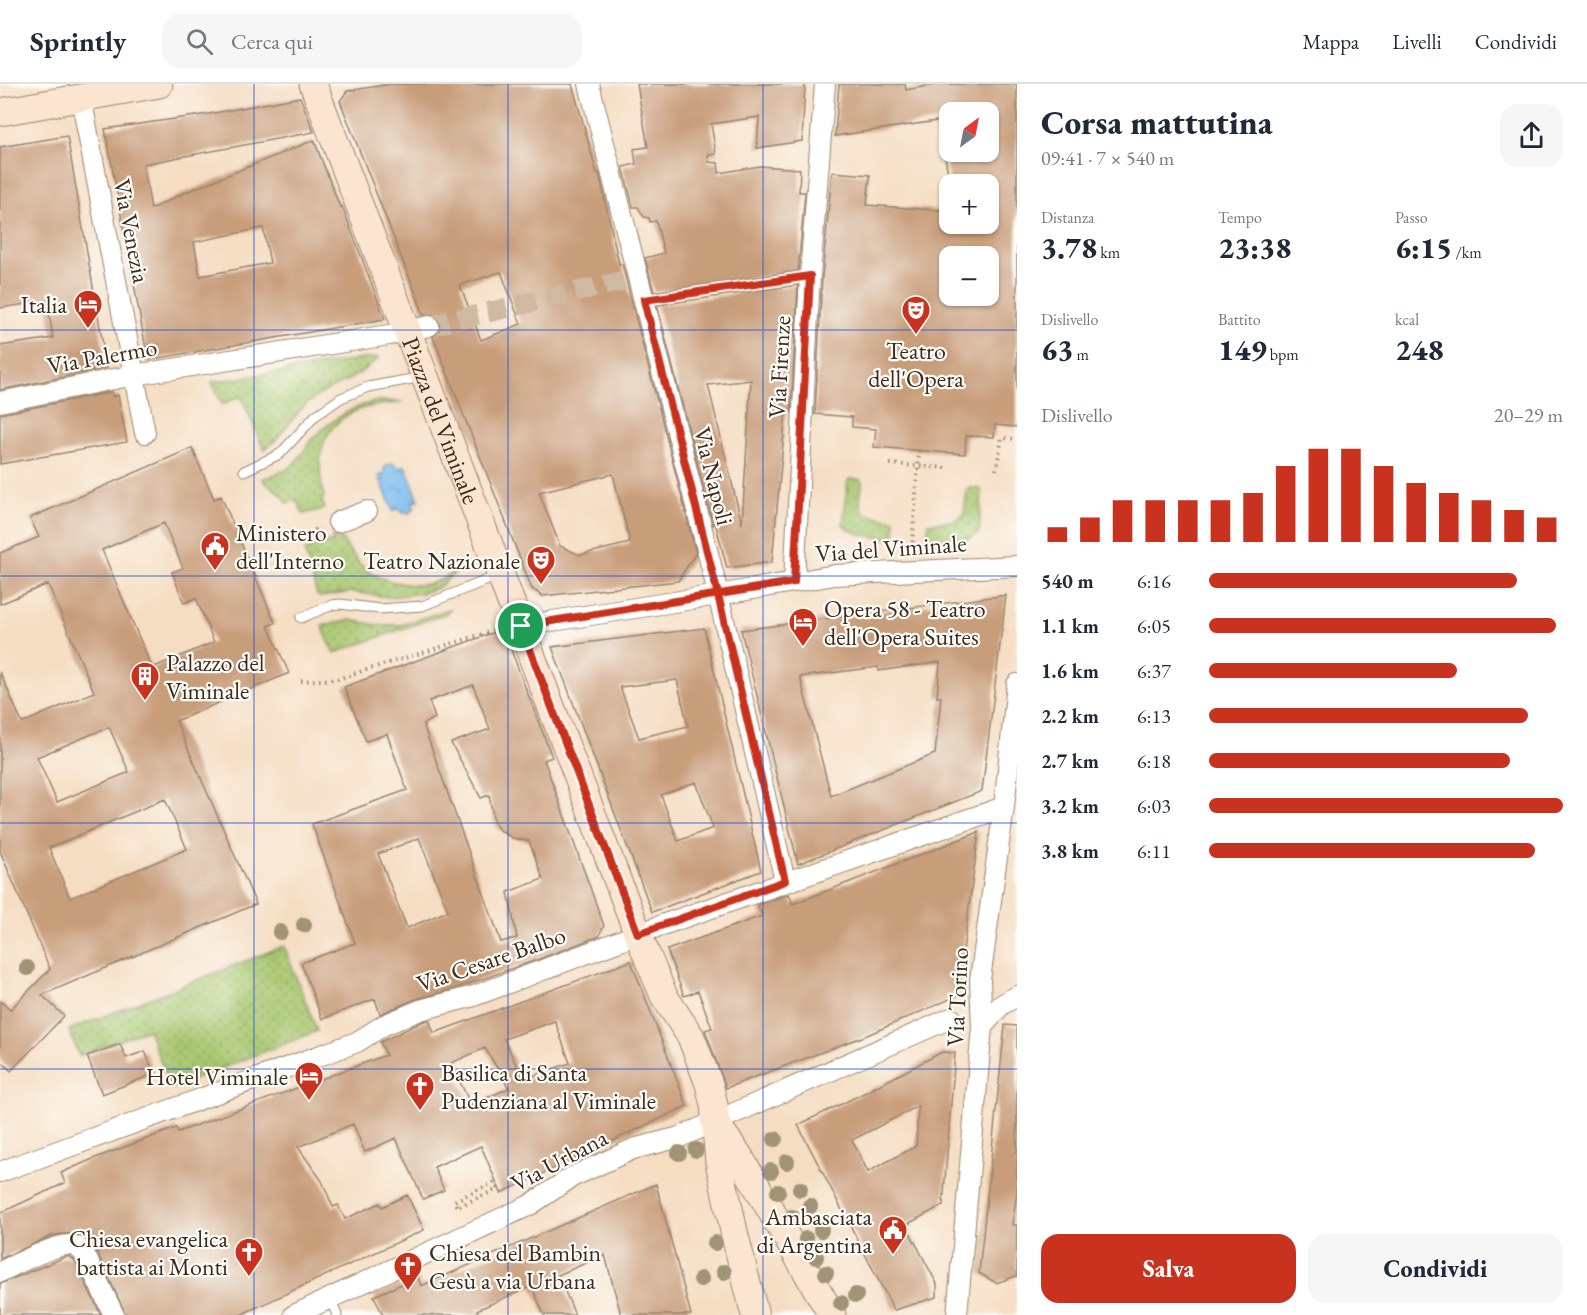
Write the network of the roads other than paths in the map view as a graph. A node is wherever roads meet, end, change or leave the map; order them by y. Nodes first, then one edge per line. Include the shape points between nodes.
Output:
1 (159, 84) edge
2 (313, 84) edge
3 (589, 84) edge
4 (825, 84) edge
5 (81, 97) junction
6 (0, 112) edge
7 (810, 276) junction
8 (644, 300) junction
9 (418, 329) junction
10 (214, 363) joint
11 (134, 375) junction
12 (425, 376) junction
13 (0, 402) edge
14 (145, 433) dead end
15 (244, 471) dead end
16 (367, 511) dead end
17 (338, 522) dead end
18 (1017, 566) edge
19 (501, 574) junction
20 (794, 582) junction
21 (718, 595) junction
22 (301, 618) dead end
23 (521, 626) junction
24 (1017, 684) edge
25 (1004, 807) junction
26 (785, 881) junction
27 (638, 934) junction
28 (1017, 996) edge
29 (951, 1018) dead end
30 (982, 1027) junction
31 (715, 1122) junction
32 (0, 1172) edge
33 (0, 1272) edge
34 (333, 1307) edge
35 (114, 1315) edge
36 (294, 1315) edge
37 (755, 1315) edge
38 (832, 1315) edge
39 (957, 1315) edge

1 - 5 street
2 - 9 street
3 - 8 street, Via Napoli via 630,279
4 - 7 street, Via Firenze
5 - 6 street
5 - 11 street, Via Venezia
7 - 8 lane
7 - 20 street, Via Firenze
8 - 21 street, Via Napoli
9 - 10 street, Piazza del Viminale
9 - 12 street, Piazza del Viminale
10 - 11 street, Via Palermo
11 - 13 street, Via Palermo
11 - 14 street, Via Venezia
12 - 15 lane via 368,387 341,398 315,416 280,454
12 - 19 street, Piazza del Viminale
16 - 17 street
18 - 20 street, Via del Viminale via 855,573
19 - 22 lane via 422,606 381,609 340,604
19 - 23 street, Piazza del Viminale
20 - 21 street, Via del Viminale
21 - 23 street, Via del Viminale
21 - 26 street, Via Napoli
23 - 27 street, Piazza del Viminale
24 - 25 street, Via Torino
25 - 26 street, Via Cesare Balbo
25 - 30 street, Via Torino via 980,980
26 - 27 street, Via Cesare Balbo
27 - 31 street, Piazza del Viminale via 664,996 697,1052 709,1084
27 - 32 street, Via Cesare Balbo via 474,996 428,1007 384,1025 357,1042
28 - 30 street via 1001,1005
29 - 31 street, Via Urbana
30 - 39 street, Via Torino
31 - 34 street, Via Urbana via 673,1140 633,1149 572,1177 530,1205
31 - 37 street, Piazza del Viminale via 718,1162
31 - 38 street
33 - 35 street via 59,1246 78,1247
34 - 36 street, Via Urbana

